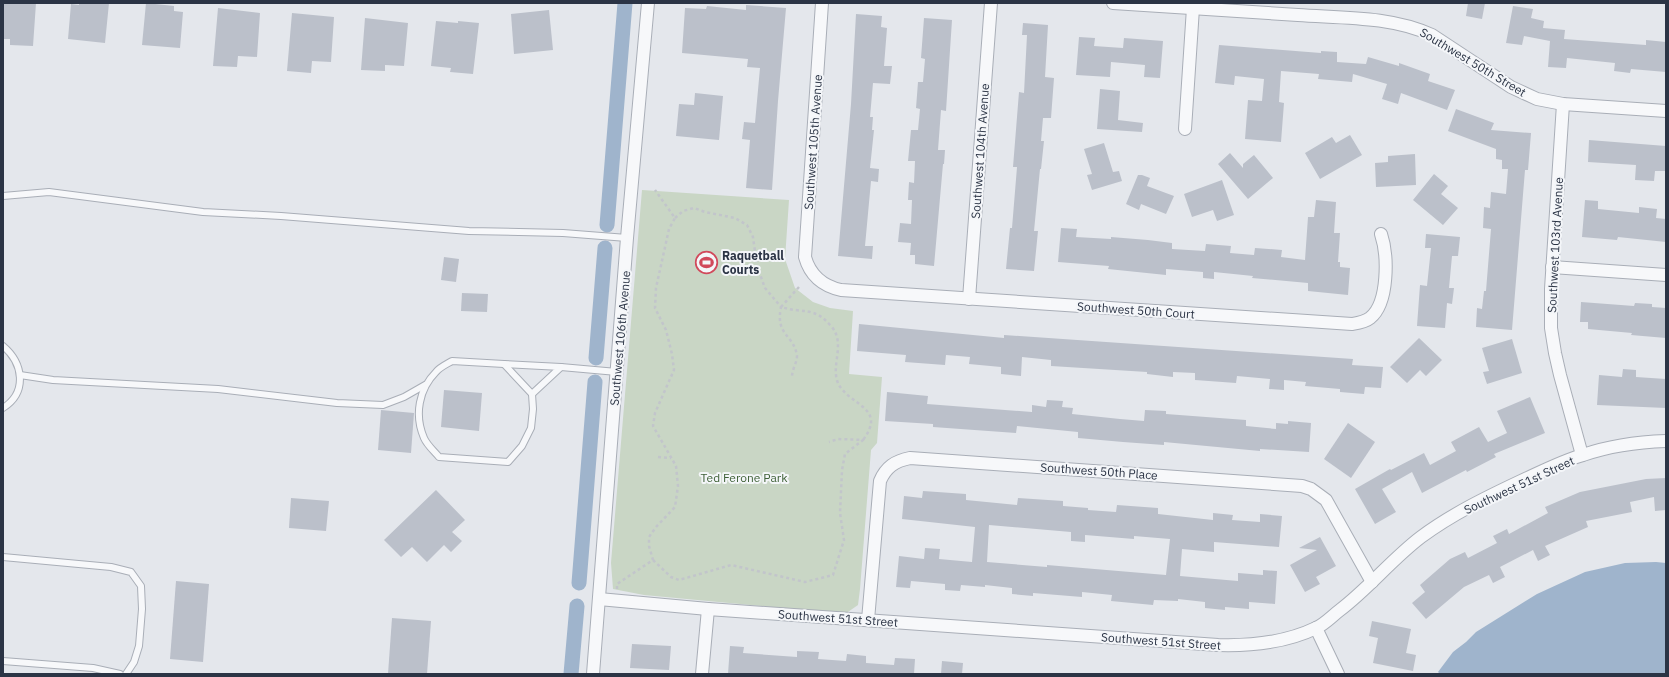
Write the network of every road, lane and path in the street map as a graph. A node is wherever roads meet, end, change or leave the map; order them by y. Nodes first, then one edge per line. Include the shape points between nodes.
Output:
1 (648, 3) edge
2 (822, 3) edge
3 (991, 3) edge
4 (1113, 3) edge
5 (1193, 8) junction
6 (1563, 104) junction
7 (1666, 111) edge
8 (1185, 129) dead end
9 (655, 190) dead end
10 (3, 196) edge
11 (675, 218) junction
12 (1381, 234) dead end
13 (627, 238) junction
14 (1552, 267) junction
15 (1666, 275) edge
16 (816, 278) joint
17 (799, 287) dead end
18 (969, 299) junction
19 (781, 307) junction
20 (3, 346) edge
21 (504, 364) junction
22 (561, 367) junction
23 (617, 372) junction
24 (20, 376) junction
25 (792, 377) dead end
26 (425, 385) junction
27 (532, 394) junction
28 (3, 408) edge
29 (863, 440) junction
30 (1666, 441) edge
31 (829, 442) dead end
32 (1582, 455) junction
33 (658, 457) dead end
34 (671, 458) junction
35 (3, 557) edge
36 (653, 560) junction
37 (1372, 582) junction
38 (617, 592) dead end
39 (599, 599) junction
40 (708, 609) junction
41 (868, 620) junction
42 (1316, 628) junction
43 (3, 661) edge
44 (120, 674) edge
45 (126, 674) edge
46 (593, 674) edge
47 (702, 674) edge
48 (1338, 674) edge

1 - 13 street, Southwest 106th Avenue
2 - 16 street, Southwest 105th Avenue via 805,248 807,265
3 - 18 street, Southwest 104th Avenue
4 - 5 street, Southwest 50th Street
5 - 6 street, Southwest 50th Street via 1356,19 1410,26 1432,35 1524,94 1551,103
5 - 8 street
6 - 7 street, Southwest 50th Street
6 - 14 street, Southwest 103rd Avenue
9 - 11 path
10 - 13 lane via 49,192 203,212 469,231 563,233
11 - 19 path via 683,211 694,208 734,218 747,225 765,288
11 - 34 path via 656,288 655,308 666,330 674,370 655,413 653,426
12 - 18 street, Southwest 50th Court via 1386,254 1380,304 1370,318 1352,324
13 - 23 street, Southwest 106th Avenue
14 - 15 street
14 - 32 street, Southwest 103rd Avenue via 1551,328 1555,353
16 - 18 street, Southwest 50th Court via 832,288 841,290
17 - 19 path
19 - 25 path via 780,325 795,348 797,357
19 - 29 path via 794,311 813,311 833,327 839,346 836,375 839,384 847,395 869,412 870,431
20 - 24 lane via 12,353 18,364
21 - 22 lane
21 - 26 lane via 452,361 437,371
21 - 27 lane
22 - 23 lane
22 - 27 lane
23 - 39 street, Southwest 106th Avenue
24 - 26 lane via 218,389 337,403 383,405
24 - 28 lane via 19,388 14,398
26 - 27 lane via 419,402 419,420 424,439 439,458 508,462 522,446 531,428
29 - 31 path via 838,439
29 - 36 path via 846,454 842,470 840,512 844,540 833,574 805,582 731,565 679,580 671,577
30 - 32 street, Southwest 51st Street via 1612,447
32 - 37 street, Southwest 51st Street via 1483,499 1451,518 1421,537
33 - 34 path
34 - 36 path via 676,466 676,500 674,507 649,537
35 - 45 lane via 111,567 131,572 141,586 142,610 138,646 134,662
36 - 38 path via 618,584
37 - 41 street, Southwest 50th Place via 1326,500 1302,486 910,458 888,468 883,474 879,489
37 - 42 street, Southwest 51st Street
39 - 40 street, Southwest 51st Street
39 - 46 street, Southwest 106th Avenue
40 - 41 street, Southwest 51st Street
40 - 47 street
41 - 42 street, Southwest 51st Street via 1246,646 1282,639
42 - 48 street
43 - 44 lane via 93,668

